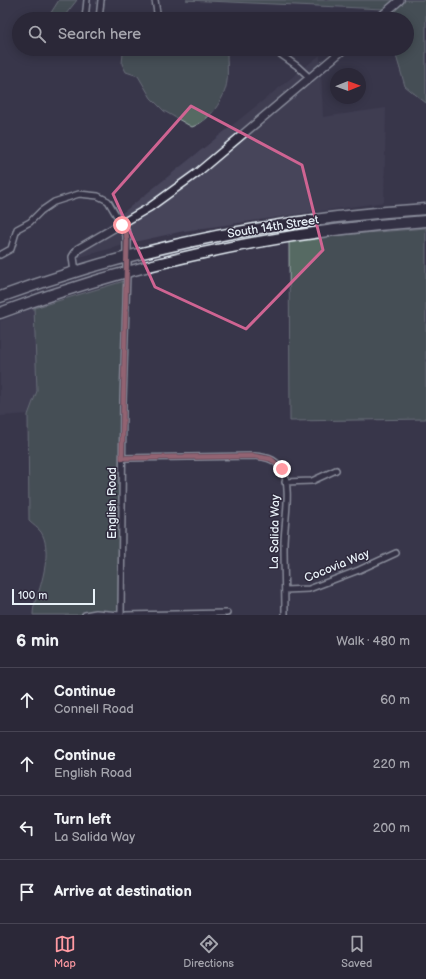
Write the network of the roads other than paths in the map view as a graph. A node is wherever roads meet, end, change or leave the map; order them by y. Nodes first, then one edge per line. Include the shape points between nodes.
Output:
1 (88, 0) edge
2 (101, 0) edge
3 (155, 0) edge
4 (400, 0) edge
5 (86, 12) edge
6 (100, 12) edge
7 (157, 12) edge
8 (386, 12) edge
9 (283, 56) edge
10 (336, 56) edge
11 (310, 78) junction
12 (426, 209) edge
13 (399, 211) junction
14 (426, 221) edge
15 (122, 225) junction
16 (383, 225) junction
17 (0, 255) edge
18 (127, 257) junction
19 (127, 271) junction
20 (75, 272) junction
21 (0, 297) edge
22 (0, 313) edge
23 (122, 458) junction
24 (336, 470) dead end
25 (286, 482) junction
26 (396, 553) dead end
27 (284, 590) junction
28 (227, 613) dead end
29 (85, 615) edge
30 (120, 615) edge
31 (126, 615) edge
32 (285, 615) edge

1 - 5 street
2 - 6 street
3 - 7 street
4 - 8 street
9 - 11 street
10 - 11 street
11 - 15 street via 197,173
12 - 13 highway, South 14th Street
13 - 16 highway via 398,216
13 - 18 highway, South 14th Street via 337,216 247,230
14 - 16 highway, South 14th Street
15 - 17 street via 111,204 103,198 85,194 71,196 54,202 30,222 17,229 11,249
15 - 18 street via 127,235
15 - 20 street via 78,249 73,257
16 - 19 highway, South 14th Street via 266,240
18 - 19 street
18 - 20 highway, South 14th Street
19 - 22 highway, South 14th Street
19 - 23 street, English Road
20 - 21 highway, South 14th Street
23 - 25 street, La Salida Way via 268,457 280,466
23 - 30 street, English Road
24 - 25 street via 312,481
25 - 27 street, La Salida Way
26 - 27 street, Cocovia Way via 309,589
27 - 32 street, La Salida Way
28 - 31 street
29 - 30 street

